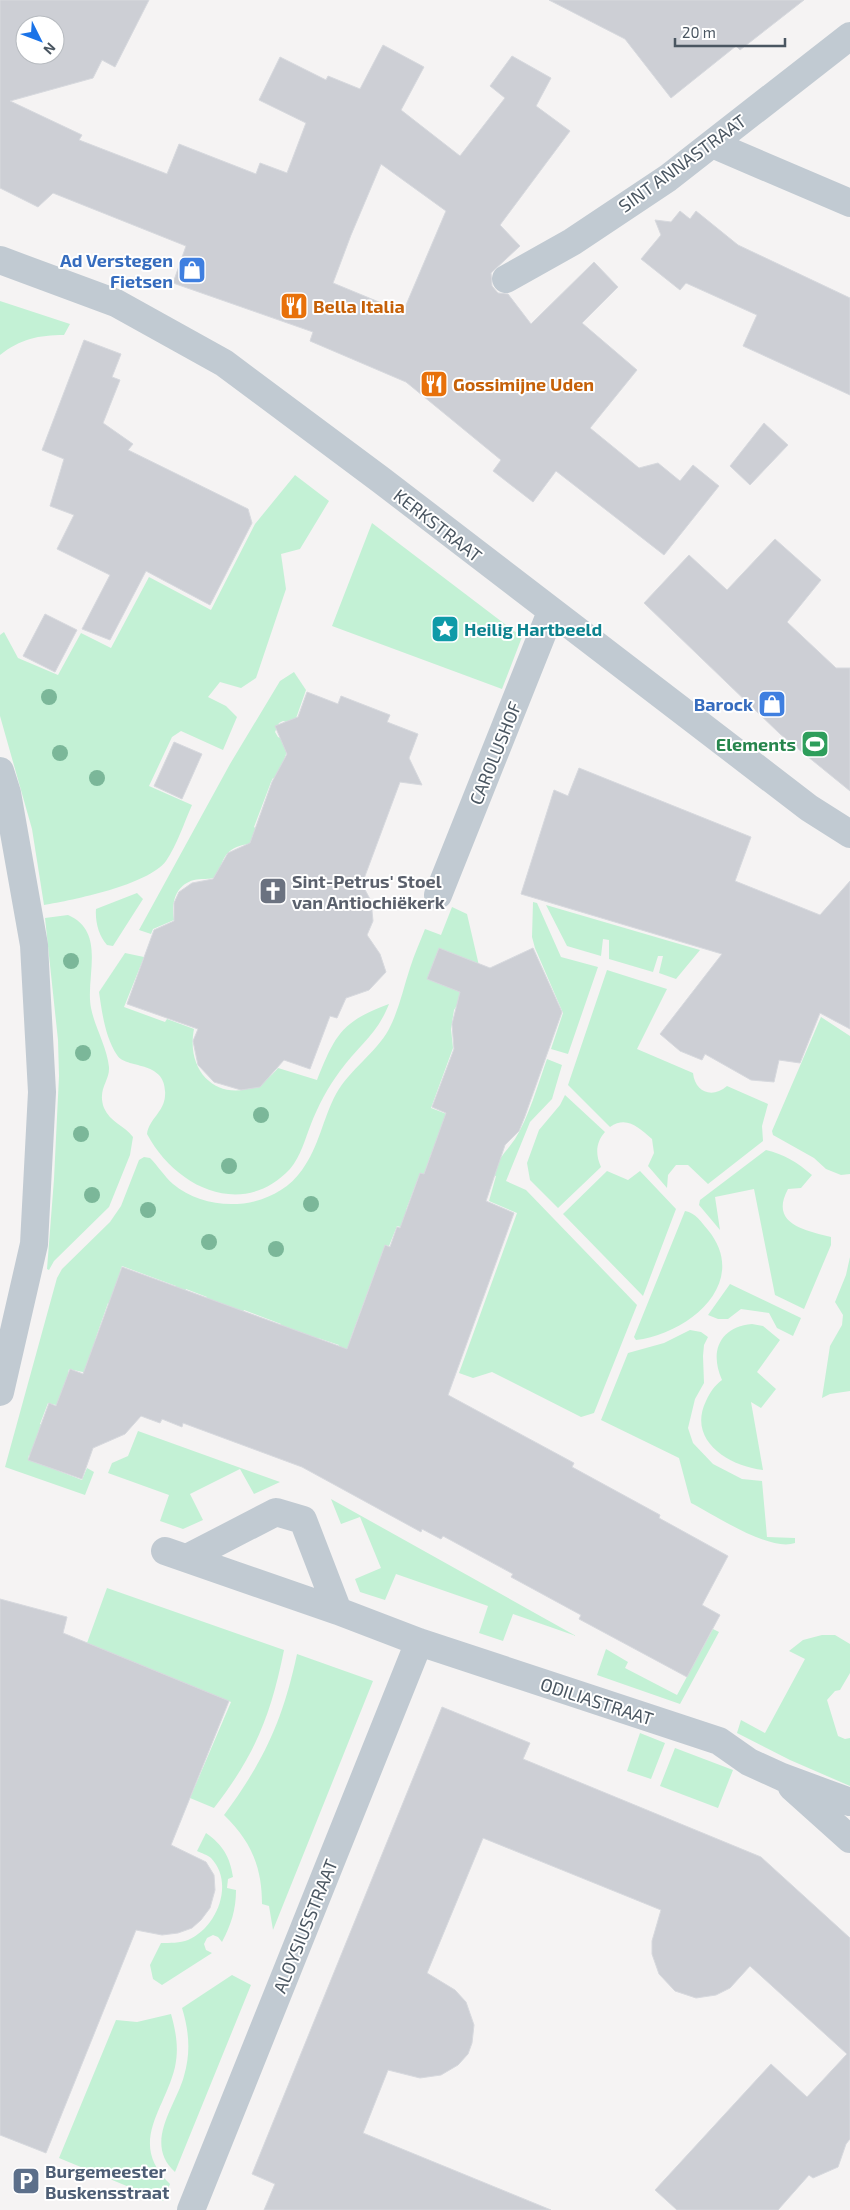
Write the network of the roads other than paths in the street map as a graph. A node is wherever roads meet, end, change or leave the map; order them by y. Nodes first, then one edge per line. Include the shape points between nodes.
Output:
1 (850, 36) edge
2 (712, 144) junction
3 (850, 203) edge
4 (0, 260) edge
5 (506, 279) dead end
6 (551, 612) junction
7 (0, 771) edge
8 (850, 834) edge
9 (438, 895) dead end
10 (0, 1392) edge
11 (338, 1611) junction
12 (419, 1642) junction
13 (782, 1777) junction
14 (850, 1802) edge
15 (850, 1840) edge
16 (191, 2210) edge

1 - 2 street, SINT ANNASTRAAT
2 - 3 street
2 - 5 street, SINT ANNASTRAAT via 668,178 572,242
4 - 6 street, KERKSTRAAT via 116,303 224,363
6 - 8 street, KERKSTRAAT via 809,808
6 - 9 street, CAROLUSHOF
7 - 10 street via 7,793 34,945 42,1092 34,1244
11 - 11 street, ODILIASTRAAT via 303,1520 276,1512 176,1555
11 - 12 street, ODILIASTRAAT
12 - 13 street, ODILIASTRAAT via 719,1741 749,1762
12 - 16 street, ALOYSIUSSTRAAT
13 - 14 street, ODILIASTRAAT
13 - 15 street

